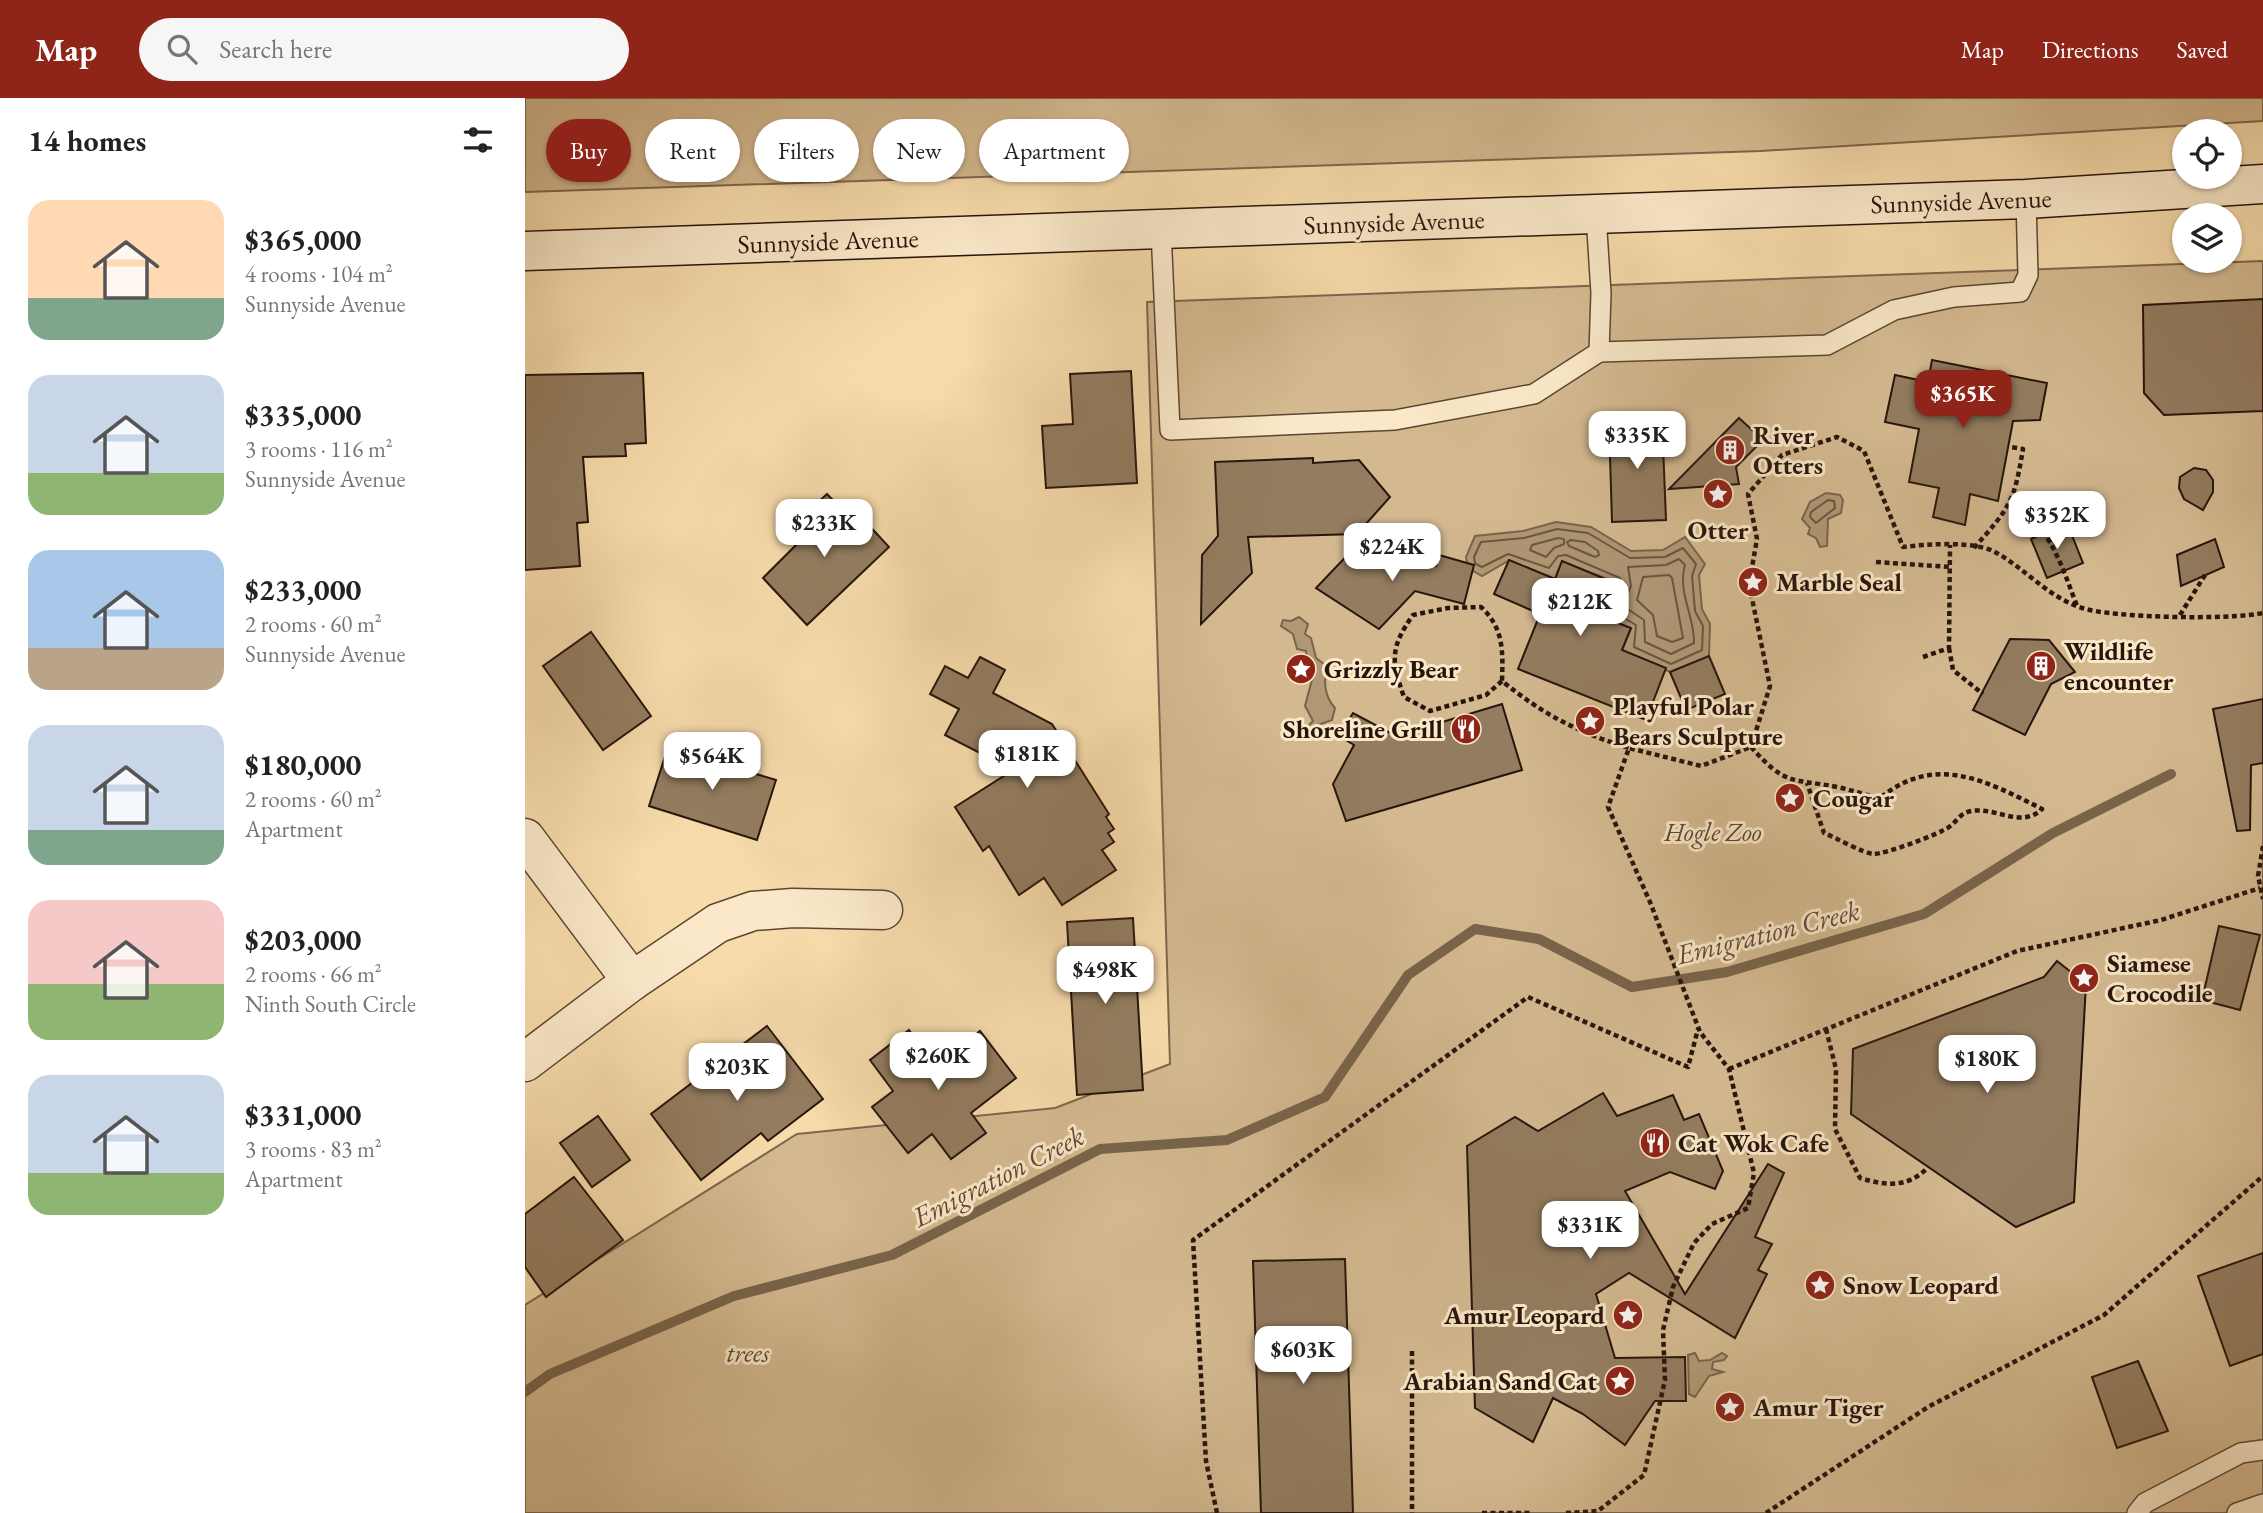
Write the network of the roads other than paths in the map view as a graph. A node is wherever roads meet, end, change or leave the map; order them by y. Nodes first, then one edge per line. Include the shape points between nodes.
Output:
1 (2263, 184) edge
2 (2026, 199) junction
3 (1596, 215) junction
4 (1161, 230) junction
5 (525, 251) edge
6 (1599, 352) junction
7 (525, 838) edge
8 (883, 910) dead end
9 (632, 981) junction
10 (525, 1062) edge
11 (2263, 1450) edge
12 (2263, 1504) edge
13 (2137, 1513) edge
14 (2237, 1513) edge

1 - 2 main road, Sunnyside Avenue
2 - 3 main road, Sunnyside Avenue
2 - 6 lane via 2028,275 2020,292 1954,297 1894,310 1827,345
3 - 4 main road, Sunnyside Avenue
3 - 6 lane
4 - 5 main road, Sunnyside Avenue
4 - 6 lane via 1170,430 1395,420 1534,394
7 - 9 main road
8 - 9 main road via 753,911 718,923
9 - 10 main road
11 - 13 lane via 2241,1452 2145,1503
12 - 14 lane

